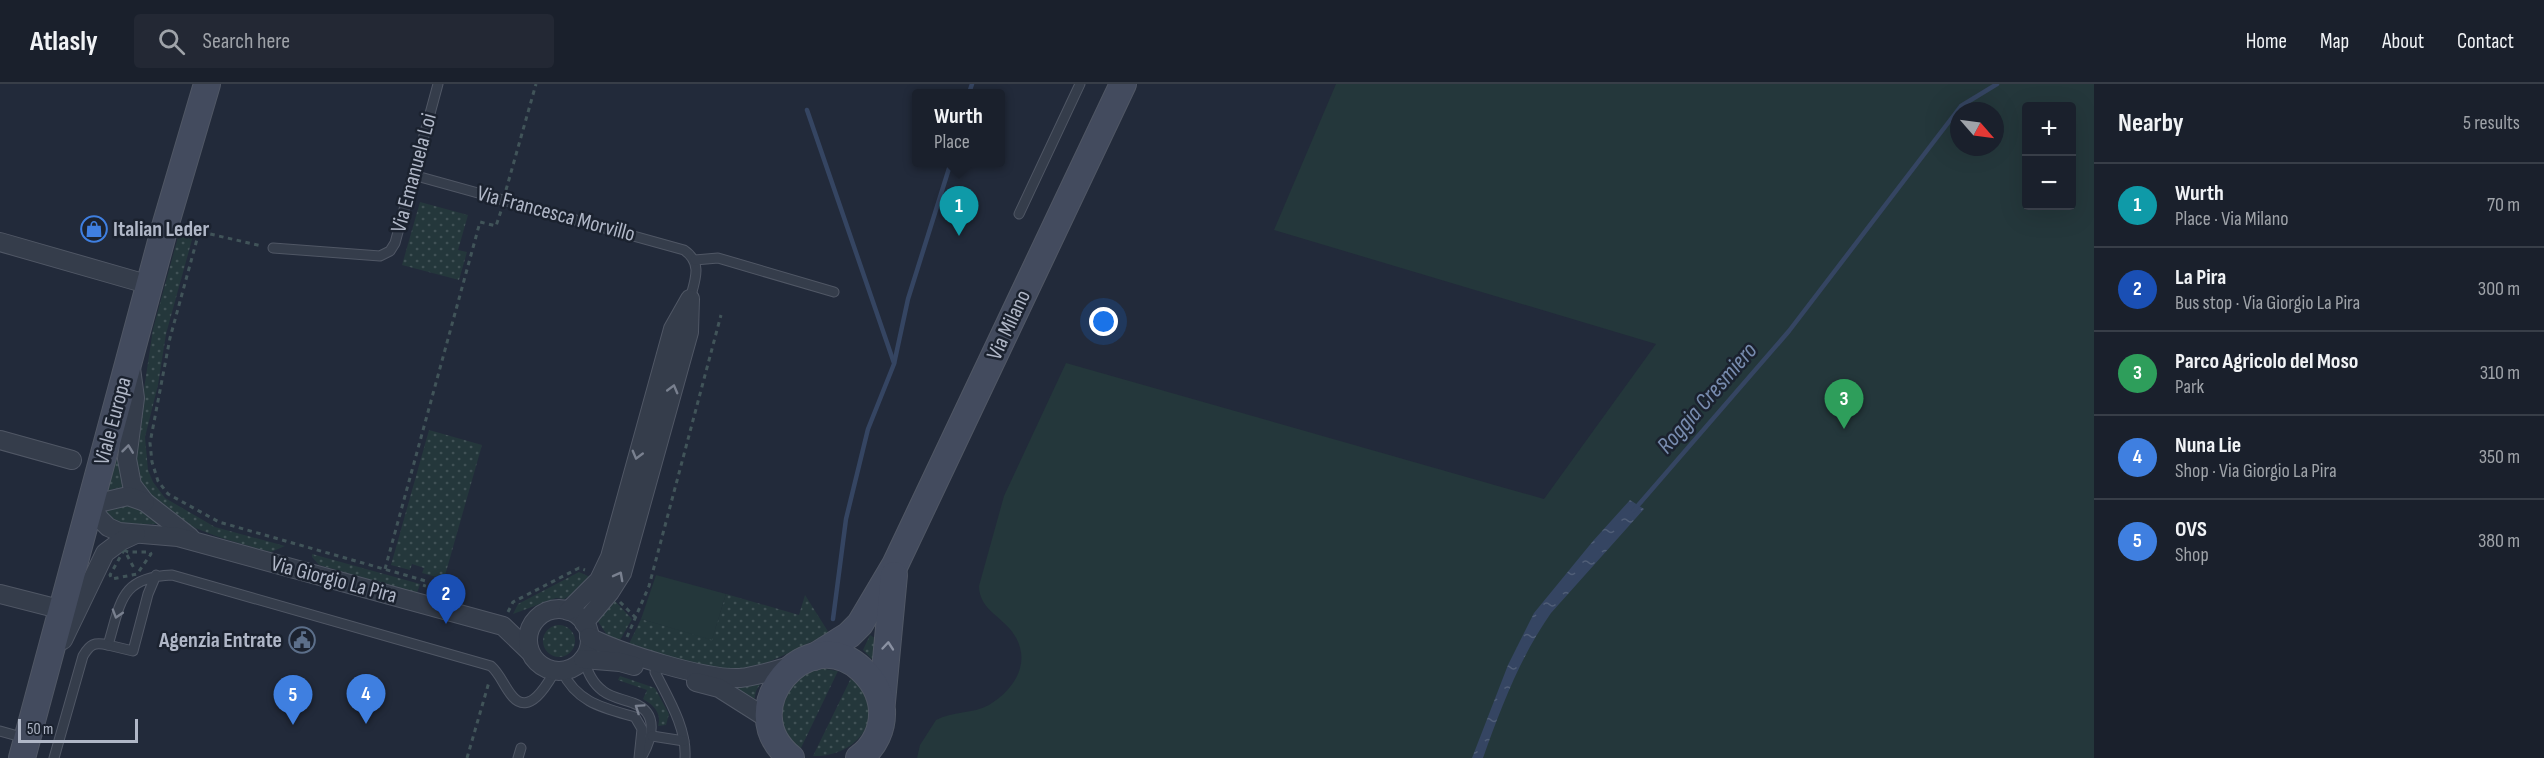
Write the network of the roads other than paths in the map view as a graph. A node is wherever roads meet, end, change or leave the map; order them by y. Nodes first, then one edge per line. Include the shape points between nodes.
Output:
1 (207, 84) edge
2 (438, 84) edge
3 (1080, 84) edge
4 (1123, 84) edge
5 (413, 175) junction
6 (1019, 214) dead end
7 (0, 242) edge
8 (273, 248) road end
9 (695, 260) junction
10 (150, 285) junction
11 (834, 292) dead end
12 (690, 299) joint
13 (130, 358) junction
14 (0, 440) edge
15 (72, 460) dead end
16 (639, 481) junction
17 (145, 502) junction
18 (90, 506) junction
19 (136, 534) junction
20 (199, 543) junction
21 (895, 565) junction
22 (156, 575) junction
23 (0, 594) edge
24 (63, 610) junction
25 (568, 611) junction
26 (538, 617) junction
27 (503, 626) junction
28 (587, 630) junction
29 (108, 645) junction
30 (530, 651) junction
31 (592, 660) junction
32 (805, 661) junction
33 (559, 671) junction
34 (655, 672) junction
35 (46, 673) junction
36 (592, 681) junction
37 (881, 716) junction
38 (768, 719) junction
39 (0, 731) edge
40 (652, 736) junction
41 (684, 741) junction
42 (24, 748) edge
43 (521, 748) dead end
44 (782, 753) edge
45 (54, 758) edge
46 (518, 758) edge
47 (640, 758) edge
48 (685, 758) edge
49 (859, 758) edge
50 (888, 758) edge

1 - 10 main road, Viale Europa
2 - 5 lane, Via Emanuela Loi
3 - 6 lane
4 - 21 main road, Via Milano
5 - 8 lane, Via Emanuela Loi via 390,251 380,256
5 - 9 lane, Via Francesca Morvillo via 684,249
7 - 10 street
9 - 11 lane via 718,258
9 - 12 lane via 697,272
10 - 13 main road, Viale Europa
12 - 16 street via 689,332 653,429
17 -> 13 street via 132,485 127,459 135,398
13 - 18 main road, Viale Europa
14 - 15 street
16 - 25 street via 599,580
28 -> 16 street via 622,573
17 - 18 street via 128,496
17 - 20 street
18 - 19 street via 108,527
18 - 24 main road, Viale Europa
19 - 20 street
19 - 35 street via 105,553
20 - 27 street, Via Giorgio La Pira
21 - 32 main road, Via Milano via 860,624
37 -> 21 main road, Via Milano
22 -> 29 lane via 128,590
22 - 29 lane via 133,651
22 - 33 lane via 184,578 490,666 520,702 540,696
23 - 24 street
24 - 35 main road, Viale Europa
25 - 26 street via 552,610
25 - 28 street via 577,615
26 - 27 street, Via Giorgio La Pira
26 - 30 street via 529,633
27 - 30 street, Via Giorgio La Pira
28 - 31 street
28 - 32 street via 620,651 710,675 738,678
29 - 45 lane via 89,646 83,656
30 - 33 street via 542,667
31 - 33 street
31 - 34 street via 620,662
31 - 36 lane
31 - 36 lane
32 - 37 main road via 829,656 858,666 877,690
32 - 38 main road, Via Milano via 783,675 774,688
33 - 47 lane via 591,704 635,717 642,729
34 - 38 street via 719,688
34 - 41 lane via 674,709
35 - 42 main road, Viale Europa
40 -> 36 lane via 647,712 635,703 609,695
37 - 49 main road, Via Milano via 874,742
37 - 50 main road
38 - 44 main road
39 - 42 lane
40 - 41 lane
40 - 47 lane
41 - 48 lane
43 - 46 lane

